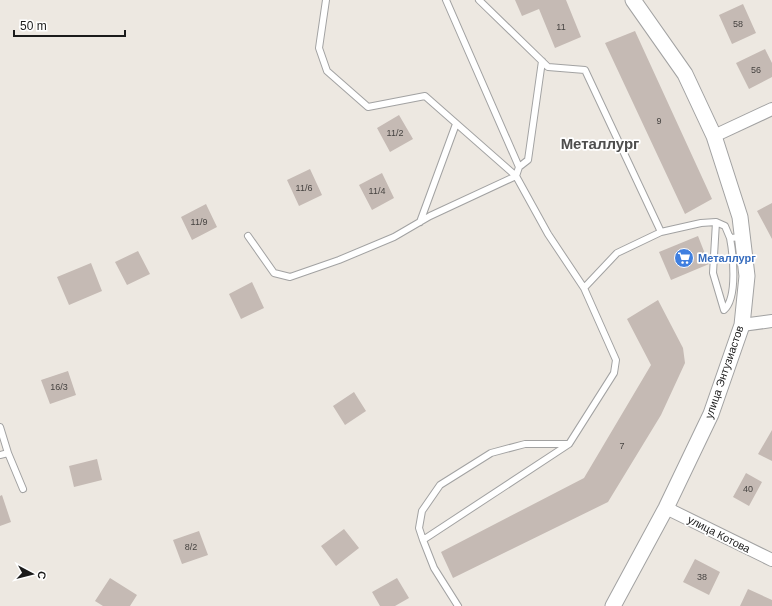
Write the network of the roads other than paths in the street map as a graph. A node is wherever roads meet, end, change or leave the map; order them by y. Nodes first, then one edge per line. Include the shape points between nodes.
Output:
1 (326, 0) edge
2 (446, 0) edge
3 (479, 0) edge
4 (633, 0) edge
5 (542, 61) junction
6 (772, 109) edge
7 (456, 124) junction
8 (714, 136) junction
9 (519, 167) junction
10 (516, 176) junction
11 (420, 222) junction
12 (716, 222) junction
13 (661, 232) junction
14 (248, 236) dead end
15 (737, 237) junction
16 (584, 288) junction
17 (772, 321) edge
18 (742, 325) junction
19 (0, 427) edge
20 (569, 444) junction
21 (8, 452) junction
22 (0, 455) edge
23 (23, 489) dead end
24 (666, 508) junction
25 (423, 540) junction
26 (772, 560) edge
27 (458, 606) edge
28 (613, 606) edge

1 - 7 lane via 319,48 327,71 368,107 425,96
2 - 9 lane
3 - 5 lane
4 - 8 street, улица Энтузиастов via 685,74
5 - 9 lane via 528,160
5 - 13 lane via 548,67 585,70
6 - 8 street
7 - 10 lane
7 - 11 lane
8 - 15 street, улица Энтузиастов via 740,216
9 - 10 lane
10 - 11 lane
10 - 16 lane via 548,234
11 - 14 lane via 394,237 339,260 290,276 274,273
12 - 13 lane
12 - 15 lane
12 - 15 lane via 713,273 724,310 728,306 732,284
13 - 16 lane via 617,253
15 - 18 street, улица Энтузиастов via 747,276
16 - 20 lane via 616,360 614,373
17 - 18 street
18 - 24 street, улица Энтузиастов via 710,414
19 - 21 lane
20 - 25 lane
20 - 25 lane via 525,444 491,453 440,485 422,511 419,528
21 - 22 lane
21 - 23 lane
24 - 26 street, улица Котова
24 - 28 street, улица Энтузиастов
25 - 27 lane via 434,568

